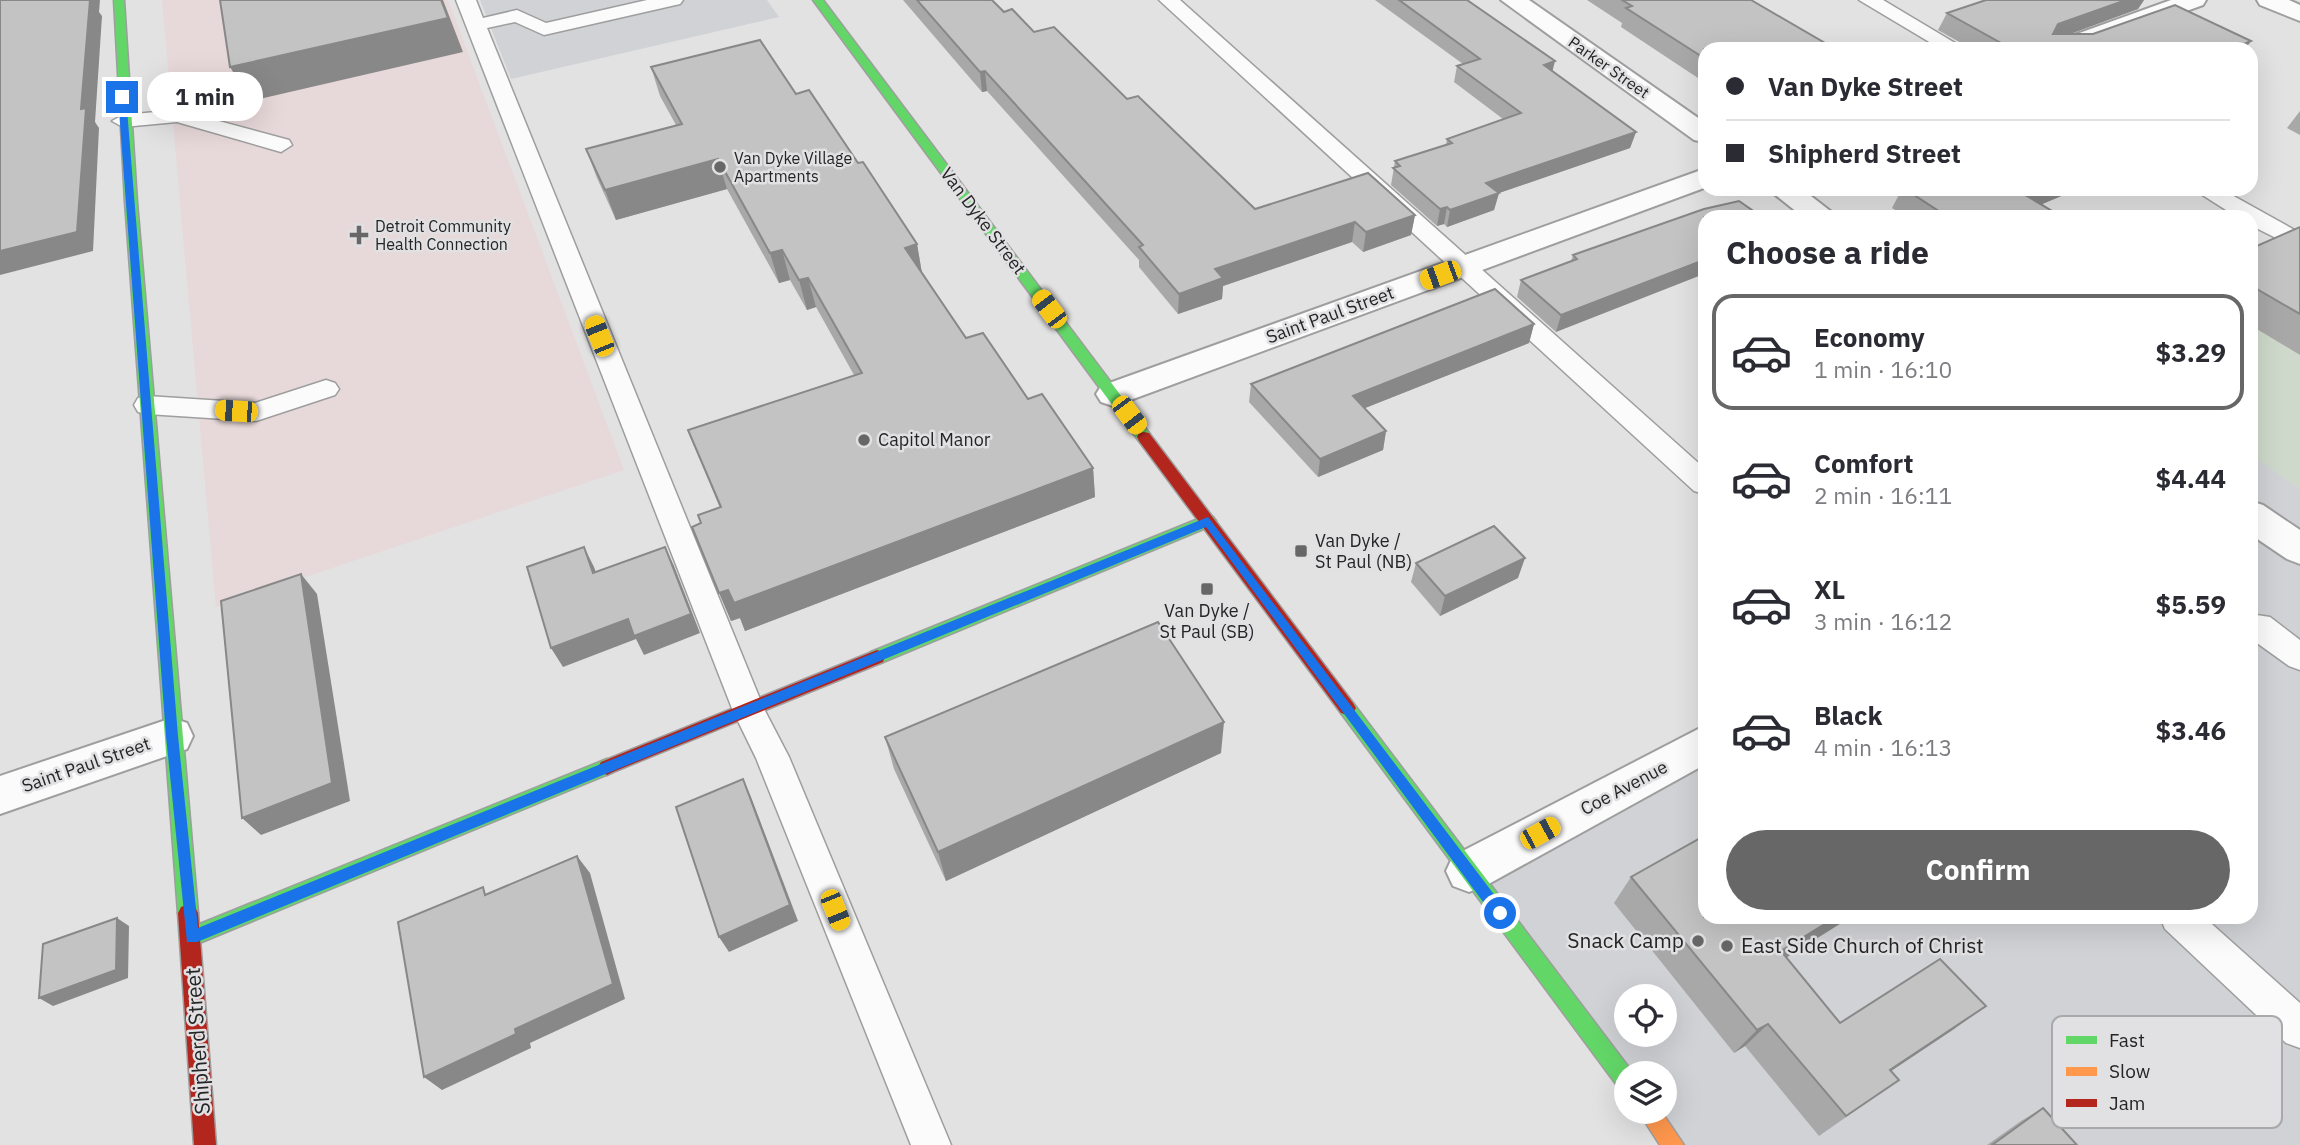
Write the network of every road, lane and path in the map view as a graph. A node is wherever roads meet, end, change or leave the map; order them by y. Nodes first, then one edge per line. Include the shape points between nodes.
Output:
1 (119, 0) edge
2 (673, 0) edge
3 (818, 0) edge
4 (1169, 0) edge
5 (1513, 0) edge
6 (1869, 0) edge
7 (2194, 0) edge
8 (2269, 0) edge
9 (470, 12) edge
10 (2300, 14) edge
11 (1943, 42) edge
12 (2077, 42) edge
13 (123, 121) junction
14 (1698, 130) edge
15 (281, 145) dead end
16 (1698, 180) edge
17 (1793, 196) edge
18 (2216, 196) edge
19 (1813, 210) edge
20 (2241, 210) edge
21 (2258, 219) edge
22 (2300, 243) edge
23 (1465, 266) junction
24 (326, 388) dead end
25 (1113, 394) junction
26 (147, 405) junction
27 (1698, 479) edge
28 (2258, 520) edge
29 (1208, 521) junction
30 (2300, 549) edge
31 (2258, 625) edge
32 (2300, 657) edge
33 (748, 711) junction
34 (172, 736) junction
35 (1698, 747) edge
36 (0, 794) edge
37 (1469, 871) junction
38 (2186, 924) edge
39 (192, 937) junction
40 (2300, 1029) edge
41 (1614, 1065) edge
42 (1658, 1124) edge
43 (205, 1145) edge
44 (931, 1145) edge
45 (1674, 1145) edge

1 - 13 street
2 - 9 lane via 544,29 517,16
3 - 25 street, Van Dyke Street
4 - 23 lane
5 - 14 street, Parker Street
6 - 11 lane
7 - 12 street
8 - 10 street
9 - 33 lane
13 - 15 lane via 178,116
13 - 26 street
16 - 23 street, Saint Paul Street
17 - 19 street
18 - 20 lane
21 - 22 lane
23 - 25 street, Saint Paul Street
23 - 27 lane
24 - 26 lane via 256,412
25 - 29 street, Van Dyke Street
26 - 34 street
28 - 30 street
29 - 33 street
29 - 37 street, Van Dyke Street
31 - 32 lane
33 - 39 street
33 - 44 lane via 772,757
34 - 36 street, Saint Paul Street
34 - 39 street, Shipherd Street
35 - 37 street, Coe Avenue
37 - 41 street, Van Dyke Street
38 - 40 lane
39 - 43 street, Shipherd Street
42 - 45 street

